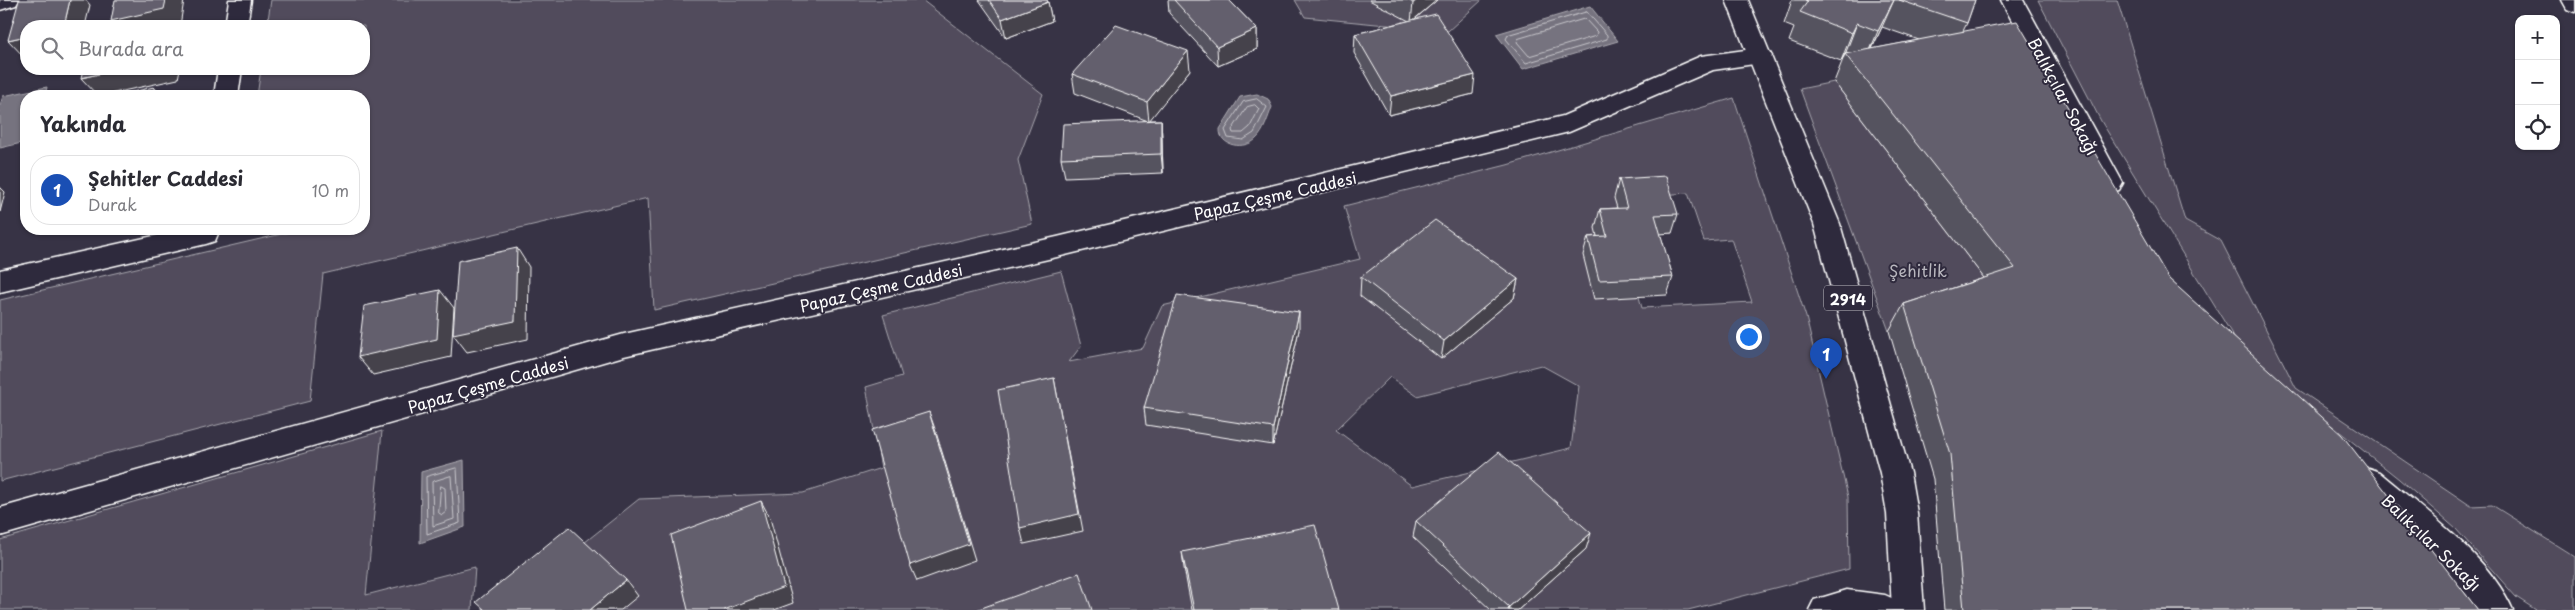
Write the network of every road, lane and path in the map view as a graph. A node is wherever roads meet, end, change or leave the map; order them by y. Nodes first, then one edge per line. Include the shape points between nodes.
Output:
1 (8, 0) edge
2 (240, 0) edge
3 (1737, 0) edge
4 (2012, 0) edge
5 (2573, 0) edge
6 (0, 2) edge
7 (2575, 4) edge
8 (237, 20) edge
9 (1760, 56) junction
10 (229, 75) edge
11 (227, 90) edge
12 (2123, 206) edge
13 (202, 235) edge
14 (0, 280) edge
15 (2350, 466) edge
16 (0, 522) edge
17 (1825, 610) edge
18 (1885, 610) edge
19 (1908, 610) edge
20 (2497, 610) edge

1 - 6 street
2 - 8 street
3 - 9 street, 2914
4 - 12 street, Balıkçılar Sokağı
5 - 7 street
9 - 16 street, Papaz Çeşme Caddesi via 1709,62 1569,123 1077,242 624,345
9 - 19 street, 2914 via 1827,224 1871,380 1902,513
10 - 11 street
13 - 14 street
15 - 20 street, Balıkçılar Sokağı via 2419,524 2484,591
17 - 18 street via 1847,604

